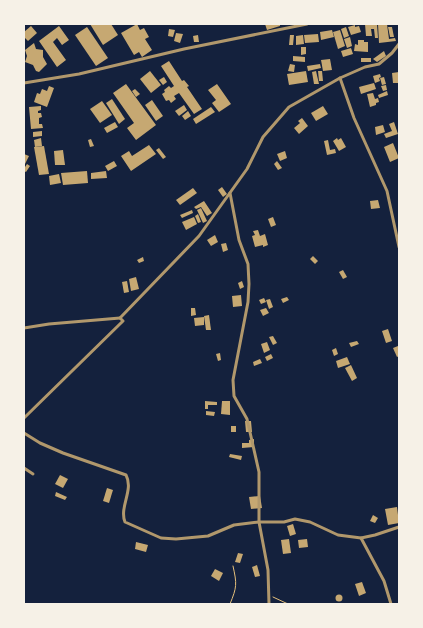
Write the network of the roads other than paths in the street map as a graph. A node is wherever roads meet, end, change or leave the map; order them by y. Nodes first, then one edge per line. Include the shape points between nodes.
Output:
1 (307, 24) edge
2 (399, 44) edge
3 (340, 78) junction
4 (24, 83) edge
5 (230, 193) junction
6 (399, 247) edge
7 (120, 318) junction
8 (24, 328) edge
9 (24, 418) edge
10 (24, 433) edge
11 (24, 468) edge
12 (33, 474) dead end
13 (259, 522) junction
14 (399, 527) edge
15 (361, 538) junction
16 (269, 604) edge
17 (391, 604) edge

1 - 4 street via 79,74
2 - 3 street via 379,64
3 - 5 street via 289,107 264,136 247,169
3 - 6 street via 354,118 387,191
5 - 7 street via 199,236
5 - 13 street via 239,240 248,264 249,284 233,380 234,396 247,419 259,472
7 - 8 street
7 - 9 street via 123,321
10 - 13 street via 40,444 126,475 129,483 125,522 161,538 208,536 234,525
11 - 12 street
13 - 15 street via 284,522 295,519 318,525 338,535
13 - 16 street via 268,570
14 - 15 street
15 - 17 street via 384,581

